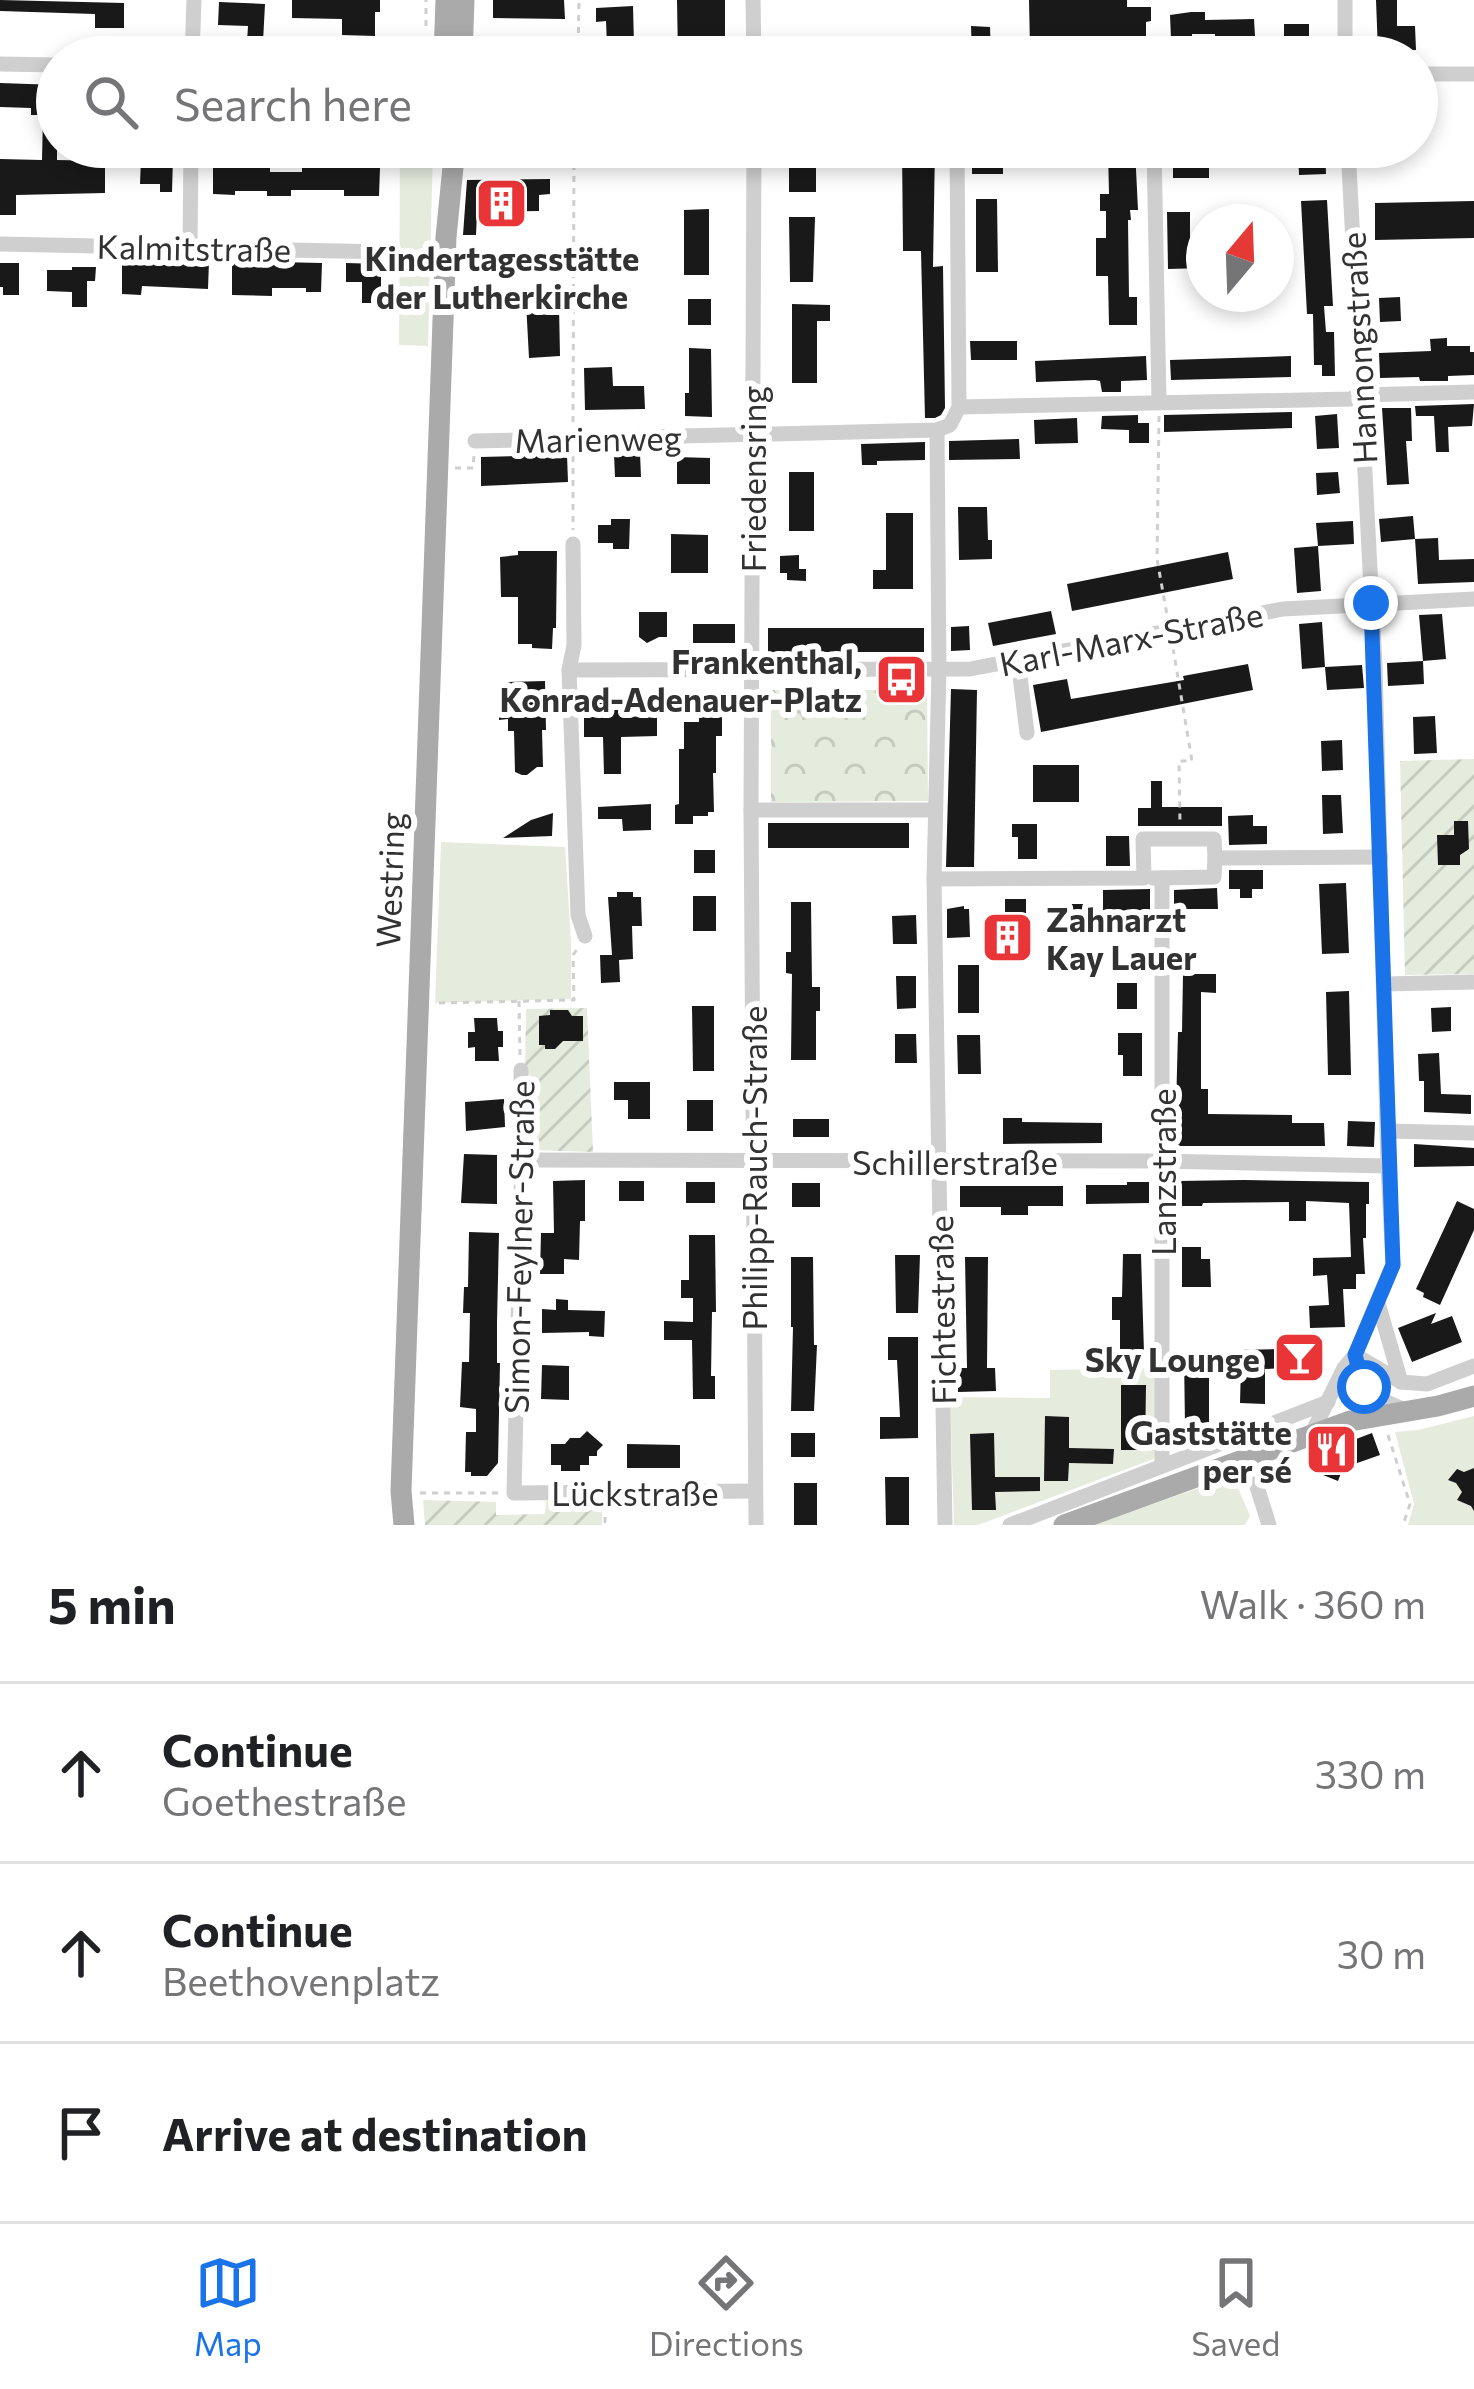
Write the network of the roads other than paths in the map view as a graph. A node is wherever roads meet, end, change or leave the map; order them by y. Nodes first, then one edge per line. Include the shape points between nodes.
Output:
1 (194, 0) edge
2 (446, 0) edge
3 (464, 0) edge
4 (753, 0) edge
5 (1345, 0) edge
6 (193, 36) edge
7 (445, 36) edge
8 (463, 36) edge
9 (754, 36) edge
10 (1345, 36) edge
11 (0, 64) edge
12 (36, 65) edge
13 (1438, 74) edge
14 (1474, 74) edge
15 (191, 168) edge
16 (444, 168) edge
17 (453, 168) edge
18 (754, 168) edge
19 (957, 168) edge
20 (1154, 168) edge
21 (1349, 168) edge
22 (446, 237) junction
23 (0, 244) edge
24 (190, 247) junction
25 (387, 252) dead end
26 (1474, 392) edge
27 (1360, 395) junction
28 (1159, 402) junction
29 (959, 407) junction
30 (937, 430) junction
31 (752, 434) junction
32 (475, 441) road end
33 (574, 544) road end
34 (1474, 598) edge
35 (1371, 603) junction
36 (1018, 660) junction
37 (939, 669) junction
38 (568, 670) junction
39 (752, 670) junction
40 (1027, 733) dead end
41 (751, 810) junction
42 (935, 810) junction
43 (1381, 857) junction
44 (1215, 858) junction
45 (1144, 878) junction
46 (1162, 878) junction
47 (934, 879) junction
48 (585, 936) road end
49 (1474, 982) edge
50 (1384, 984) junction
51 (521, 1070) road end
52 (1388, 1131) junction
53 (1474, 1133) edge
54 (522, 1160) junction
55 (753, 1160) junction
56 (939, 1161) junction
57 (1161, 1161) junction
58 (1388, 1166) junction
59 (1378, 1303) junction
60 (1355, 1355) junction
61 (1474, 1366) edge
62 (1401, 1382) junction
63 (1472, 1397) edge
64 (1328, 1402) junction
65 (1407, 1412) junction
66 (1311, 1436) junction
67 (1248, 1458) junction
68 (1162, 1466) junction
69 (755, 1491) junction
70 (514, 1492) joint
71 (404, 1525) edge
72 (756, 1525) edge
73 (945, 1525) edge
74 (1010, 1525) edge
75 (1064, 1525) edge
76 (1269, 1525) edge

1 - 6 street
2 - 7 main road
3 - 8 main road
4 - 9 street
5 - 10 street
11 - 12 street
13 - 14 street
15 - 24 street
16 - 22 main road, Westring
17 - 22 main road, Westring
18 - 31 street, Friedensring
19 - 29 street
20 - 28 street
21 - 27 street, Hannongstraße
22 - 71 main road, Westring
23 - 24 street, Kalmitstraße
24 - 25 street, Kalmitstraße
26 - 27 street
27 - 28 street
27 - 35 street, Hannongstraße
28 - 29 street
29 - 30 street
30 - 31 street, Marienweg
30 - 37 street, Fichtestraße
31 - 32 street, Marienweg
31 - 39 street, Friedensring
33 - 38 street
34 - 35 street, Karl-Marx-Straße
35 - 36 street, Karl-Marx-Straße via 1282,609
35 - 43 street, Hannongstraße
36 - 37 street, Karl-Marx-Straße
36 - 40 street
37 - 39 street, Karl-Marx-Straße
37 - 42 street, Fichtestraße
38 - 39 street, Karl-Marx-Straße
38 - 48 street
39 - 41 street, Friedensring
41 - 42 street
41 - 55 street, Philipp-Rauch-Straße
42 - 47 street, Fichtestraße
43 - 44 street
43 - 50 street, Hannongstraße
44 - 45 street via 1214,839 1143,839
44 - 46 street via 1214,878
45 - 46 street
45 - 47 street
46 - 57 street, Lanzstraße
47 - 56 street, Fichtestraße
49 - 50 street
50 - 52 street, Hannongstraße
51 - 54 street, Simon-Feylner-Straße
52 - 53 street
52 - 58 street, Hannongstraße
54 - 55 street, Schillerstraße
54 - 70 street, Simon-Feylner-Straße
55 - 56 street, Schillerstraße
55 - 69 street, Philipp-Rauch-Straße
56 - 57 street, Schillerstraße
56 - 73 street, Fichtestraße
57 - 58 street, Schillerstraße
57 - 68 street, Lanzstraße
58 - 59 street, Hannongstraße via 1393,1265
59 - 60 street, Hannongstraße
59 - 62 street
60 - 62 street
60 - 64 street, Hannongstraße
60 - 65 street via 1364,1387
61 - 62 street via 1427,1384
63 - 65 main road
64 - 66 street, Hannongstraße
64 - 68 street
65 - 66 main road
66 - 67 main road
67 - 75 main road
67 - 76 street
68 - 74 street
69 - 70 street, Lückstraße
69 - 72 street, Philipp-Rauch-Straße

